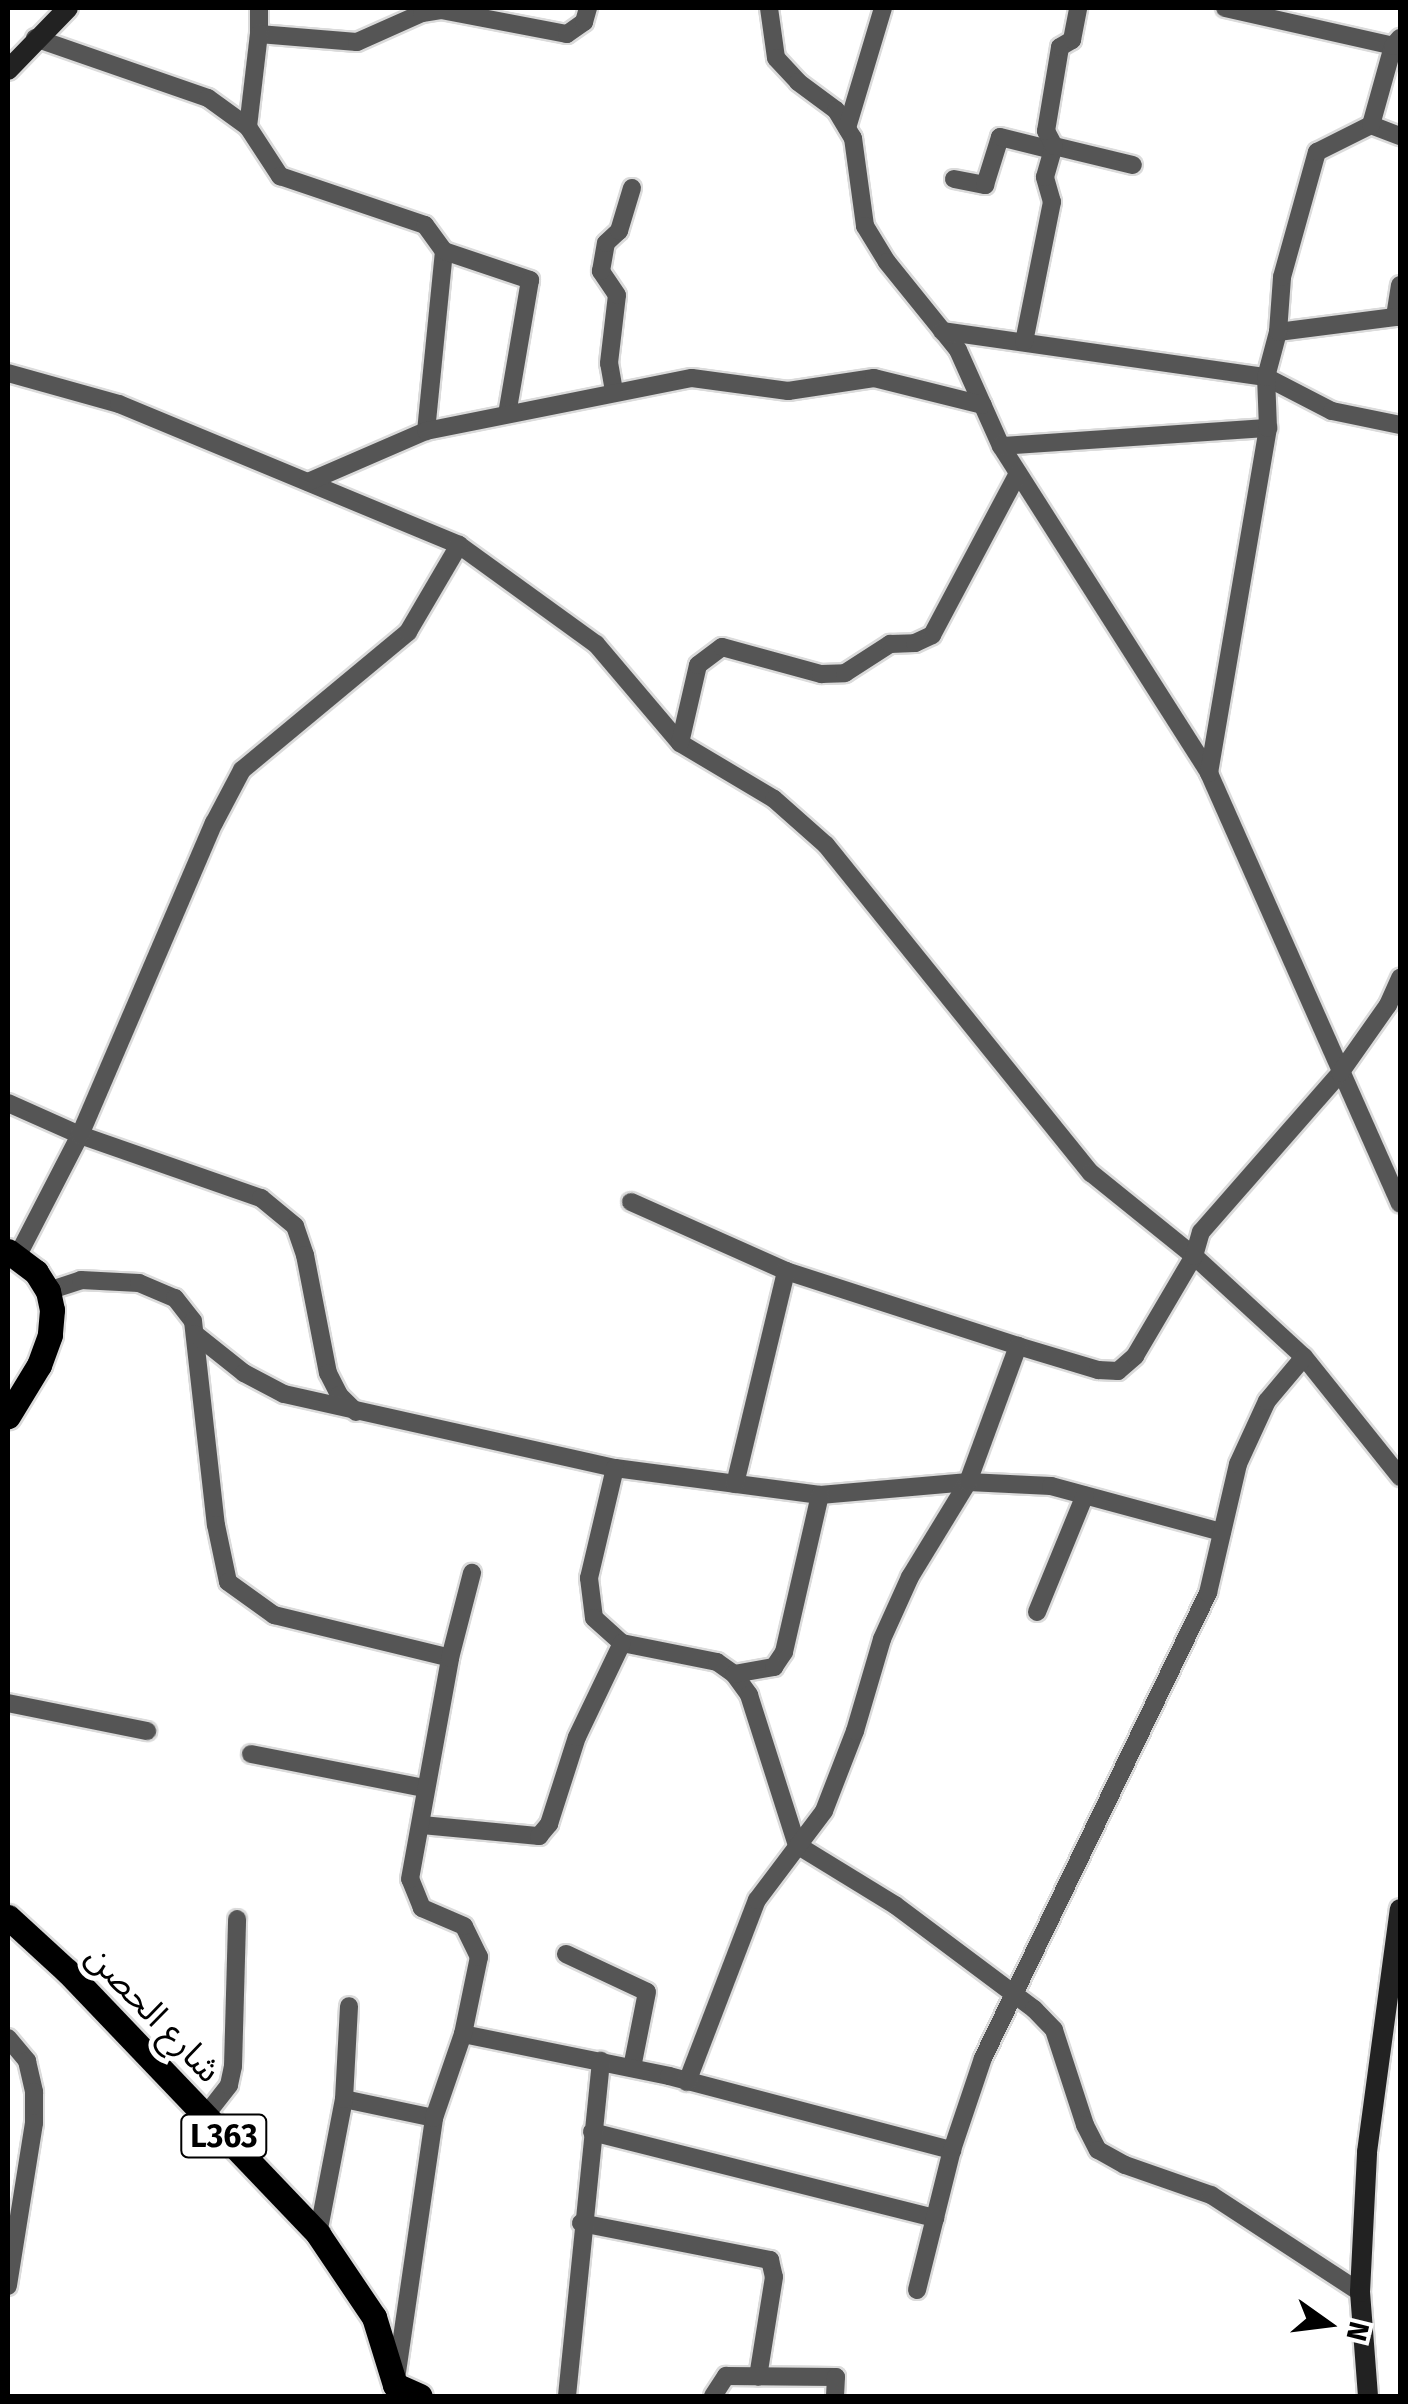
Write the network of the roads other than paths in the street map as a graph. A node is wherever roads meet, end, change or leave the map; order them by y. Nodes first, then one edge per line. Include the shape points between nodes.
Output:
1 (68, 8) edge
2 (259, 8) edge
3 (588, 8) edge
4 (770, 8) edge
5 (883, 8) edge
6 (1078, 8) edge
7 (1226, 8) edge
8 (258, 34) junction
9 (34, 38) junction
10 (1397, 42) edge
11 (8, 70) edge
12 (1372, 125) junction
13 (248, 127) junction
14 (847, 128) junction
15 (1400, 136) edge
16 (1053, 148) junction
17 (1134, 165) dead end
18 (954, 179) dead end
19 (632, 188) dead end
20 (444, 251) junction
21 (1400, 285) edge
22 (1398, 317) edge
23 (942, 331) junction
24 (1278, 332) junction
25 (1024, 342) junction
26 (8, 373) edge
27 (1266, 376) junction
28 (614, 391) junction
29 (983, 405) junction
30 (506, 414) junction
31 (1400, 426) edge
32 (1268, 428) junction
33 (426, 431) junction
34 (1001, 446) junction
35 (1018, 473) junction
36 (308, 482) junction
37 (460, 545) junction
38 (680, 743) junction
39 (1208, 773) junction
40 (1400, 978) edge
41 (1340, 1073) junction
42 (8, 1104) edge
43 (80, 1135) junction
44 (631, 1202) dead end
45 (1400, 1204) edge
46 (13, 1253) edge
47 (1194, 1256) junction
48 (786, 1271) junction
49 (48, 1291) junction
50 (195, 1334) junction
51 (1018, 1346) junction
52 (1304, 1357) junction
53 (357, 1412) junction
54 (8, 1416) edge
55 (614, 1468) junction
56 (1400, 1477) edge
57 (968, 1482) junction
58 (735, 1484) junction
59 (820, 1495) junction
60 (1084, 1495) junction
61 (1222, 1532) junction
62 (472, 1573) dead end
63 (1037, 1612) dead end
64 (622, 1643) junction
65 (450, 1658) junction
66 (734, 1674) junction
67 (8, 1702) edge
68 (147, 1731) dead end
69 (251, 1754) dead end
70 (426, 1788) junction
71 (422, 1825) junction
72 (798, 1846) junction
73 (1400, 1910) edge
74 (8, 1917) edge
75 (237, 1918) dead end
76 (566, 1954) dead end
77 (1012, 1996) junction
78 (349, 2006) dead end
79 (463, 2034) junction
80 (8, 2038) edge
81 (601, 2061) junction
82 (632, 2068) junction
83 (687, 2082) junction
84 (344, 2099) junction
85 (205, 2116) junction
86 (434, 2118) junction
87 (592, 2132) junction
88 (952, 2150) junction
89 (936, 2218) junction
90 (581, 2223) junction
91 (318, 2234) junction
92 (8, 2286) edge
93 (917, 2290) dead end
94 (1360, 2292) junction
95 (758, 2377) junction
96 (396, 2385) junction
97 (420, 2396) edge
98 (566, 2396) edge
99 (713, 2396) edge
100 (835, 2396) edge
101 (1368, 2396) edge

1 - 9 street
2 - 8 street
3 - 8 street via 584,22 567,34 441,10 357,42
4 - 14 street via 776,58 836,110
5 - 14 street
6 - 16 street via 1072,40 1060,47 1046,131
7 - 10 street
8 - 13 street
9 - 11 street
9 - 13 street via 208,98
10 - 12 street
12 - 15 street
12 - 24 street via 1317,152 1282,277
13 - 20 street via 280,176 425,224
14 - 23 street via 865,226
16 - 17 street
16 - 18 street via 1000,138 986,185
16 - 25 street via 1045,177 1052,202
19 - 28 street via 619,231 606,243 601,271 616,295 609,363
20 - 30 street via 530,280
20 - 33 street
21 - 22 street
22 - 24 street
23 - 25 street
23 - 29 street
24 - 27 street
25 - 27 street
26 - 36 street via 119,404
27 - 31 street via 1332,411
27 - 32 street
28 - 29 street via 692,378 788,391 874,378
28 - 30 street
29 - 34 street
30 - 33 street
32 - 34 street
32 - 39 street
33 - 36 street
34 - 35 street
35 - 38 street via 932,635 890,644 846,673 821,674 722,647 698,664
35 - 39 street
36 - 37 street
37 - 38 street via 596,644
37 - 43 street via 408,632 242,770
38 - 47 street via 774,799 826,845 1091,1173
39 - 41 street
40 - 41 street
41 - 45 street
41 - 47 street via 1201,1232
42 - 43 street
43 - 46 street
43 - 53 street via 261,1198 295,1226 328,1373 338,1395
44 - 48 street
46 - 49 main road
47 - 51 street via 1135,1356 1118,1371
47 - 52 street
48 - 51 street
48 - 58 street
49 - 50 street via 81,1280 138,1283 175,1298 194,1320
49 - 54 main road via 50,1335
50 - 53 street via 284,1394
50 - 65 street via 228,1582 274,1615
51 - 57 street
52 - 56 street
52 - 61 street via 1266,1401 1238,1464
53 - 55 street
55 - 58 street
55 - 64 street via 590,1578 594,1618
57 - 59 street
57 - 60 street via 1051,1486
57 - 72 street via 896,1608 824,1811
58 - 59 street
59 - 66 street via 784,1652 774,1667
60 - 61 street
60 - 63 street
61 - 77 street via 1208,1593
62 - 65 street
64 - 66 street via 717,1662
64 - 71 street via 539,1836
65 - 70 street
66 - 72 street via 749,1694
67 - 68 street
69 - 70 street
70 - 71 street
71 - 79 street via 410,1879 422,1908 464,1926 478,1957
72 - 77 street via 896,1905
72 - 83 street via 757,1900
73 - 94 street via 1367,2152
74 - 85 main road, شارع الحصن / L363
75 - 85 street via 233,2066 229,2084
76 - 82 street via 647,1992
77 - 88 street
77 - 94 street via 1054,2030 1098,2150 1210,2195
78 - 84 street
79 - 81 street
79 - 86 street
80 - 92 street via 28,2061 34,2108
81 - 82 street
81 - 87 street
82 - 83 street
83 - 88 street
84 - 86 street
84 - 91 street
85 - 91 main road, شارع الحصن / L363
86 - 96 street
87 - 89 street
87 - 90 street
88 - 89 street
89 - 93 street
90 - 95 street via 770,2260 774,2277
90 - 98 street
91 - 96 main road, شارع الحصن / L363 via 374,2317
94 - 101 street
95 - 99 street via 726,2376
95 - 100 street via 836,2377
96 - 97 main road

